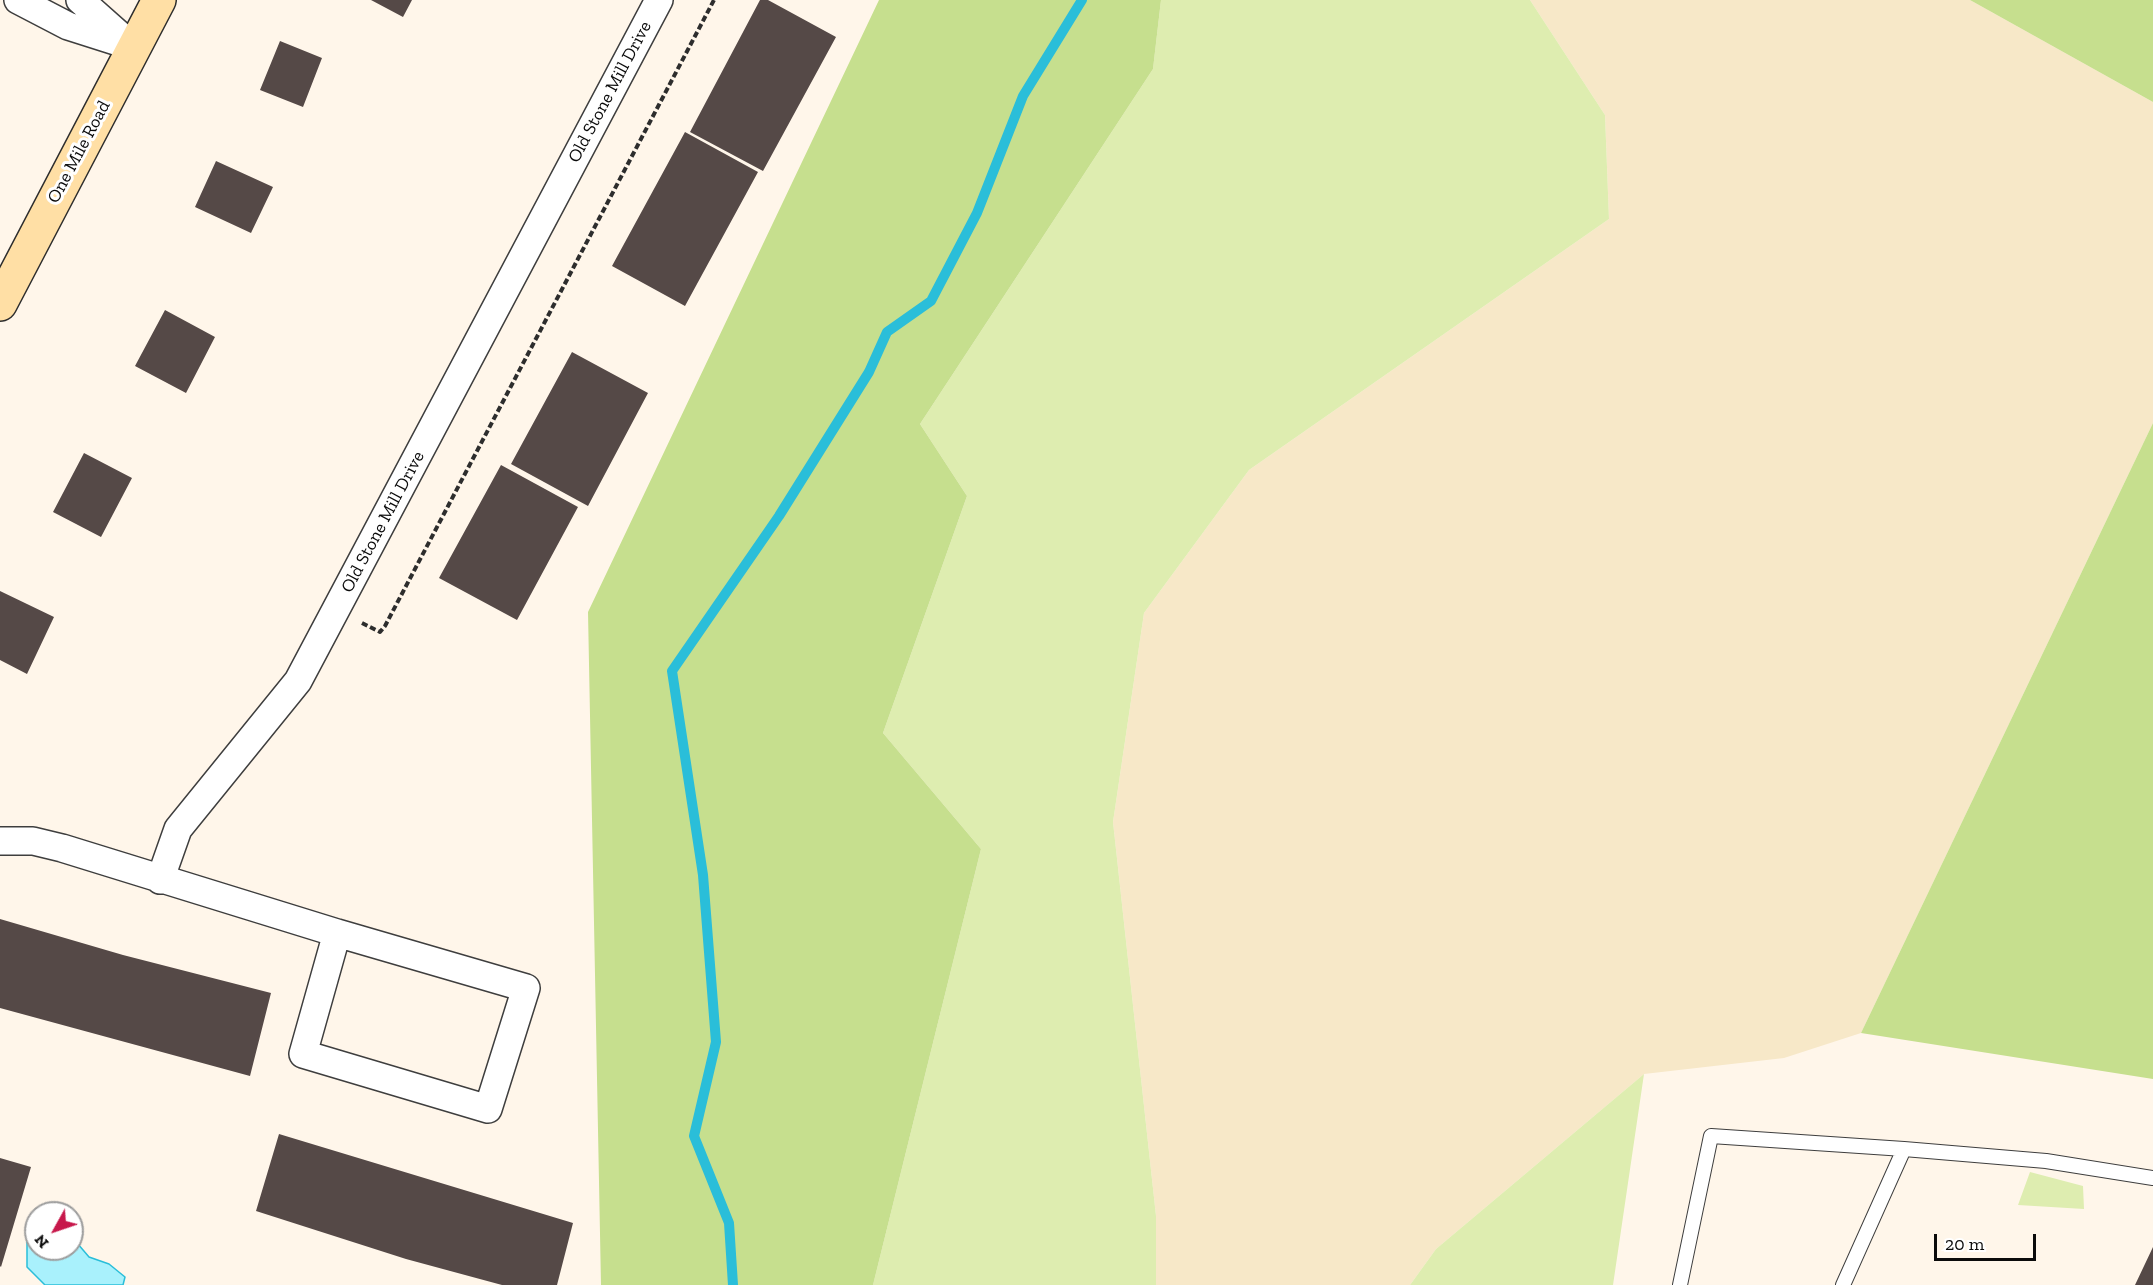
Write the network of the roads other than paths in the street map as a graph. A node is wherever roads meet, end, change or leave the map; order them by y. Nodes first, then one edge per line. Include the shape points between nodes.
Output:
1 (18, 0) edge
2 (80, 0) edge
3 (159, 0) edge
4 (659, 0) edge
5 (134, 47) junction
6 (0, 304) edge
7 (0, 840) edge
8 (159, 880) junction
9 (338, 933) junction
10 (1904, 1149) junction
11 (2153, 1178) edge
12 (1680, 1285) edge
13 (1843, 1285) edge

1 - 5 street via 68,26
2 - 5 street
3 - 5 street, One Mile Road
4 - 8 street, Old Stone Mill Drive via 298,681 178,829
5 - 6 street, One Mile Road
7 - 8 street via 43,843
8 - 9 street
9 - 9 street via 303,1054 488,1109 526,988
10 - 11 lane via 2046,1161
10 - 12 lane via 1711,1136
10 - 13 lane

